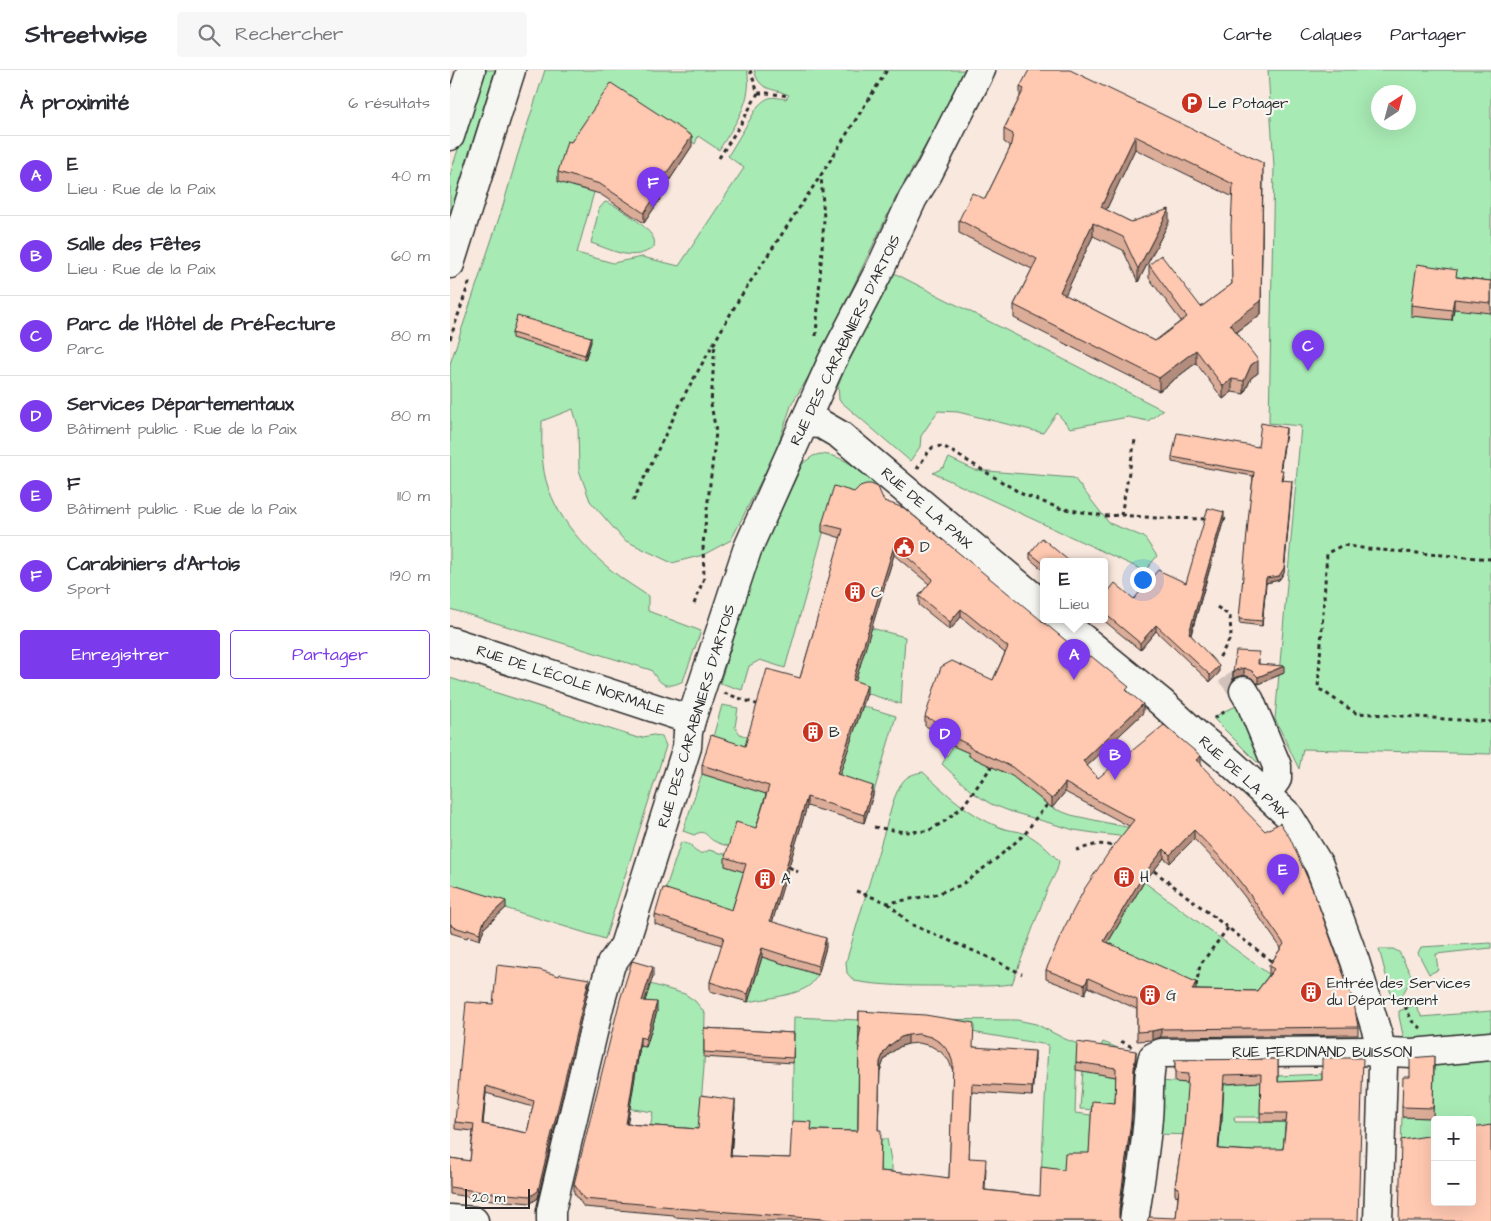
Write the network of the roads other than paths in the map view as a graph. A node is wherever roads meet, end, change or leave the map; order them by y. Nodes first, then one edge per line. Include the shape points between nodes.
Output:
1 (471, 70) edge
2 (512, 70) edge
3 (981, 70) edge
4 (450, 136) edge
5 (450, 264) edge
6 (804, 423) junction
7 (1040, 603) edge
8 (1064, 623) edge
9 (450, 641) edge
10 (1247, 696) tunnel mouth
11 (691, 720) junction
12 (1266, 794) junction
13 (1491, 1046) edge
14 (1381, 1052) junction
15 (450, 1219) edge
16 (474, 1221) edge
17 (551, 1221) edge
18 (1134, 1221) edge
19 (1378, 1221) edge

1 - 4 street
2 - 5 street
3 - 6 street, RUE DES CARABINIERS D'ARTOIS via 913,198
6 - 7 street, RUE DE LA PAIX via 821,424 840,435
6 - 11 street, RUE DES CARABINIERS D'ARTOIS via 748,550
8 - 12 street, RUE DE LA PAIX
9 - 11 street, RUE DE L'ÉCOLE NORMALE
10 - 12 street via 1277,766 1277,779
11 - 17 street, RUE DES CARABINIERS D'ARTOIS via 688,747 624,946 612,964 600,1003
12 - 14 street, RUE DE LA PAIX via 1288,815 1318,865 1355,961
13 - 14 street, RUE FERDINAND BUISSON via 1412,1053
14 - 18 street, RUE FERDINAND BUISSON via 1161,1053 1153,1057 1145,1150
14 - 19 street, RUE DE LA PAIX
15 - 16 street

